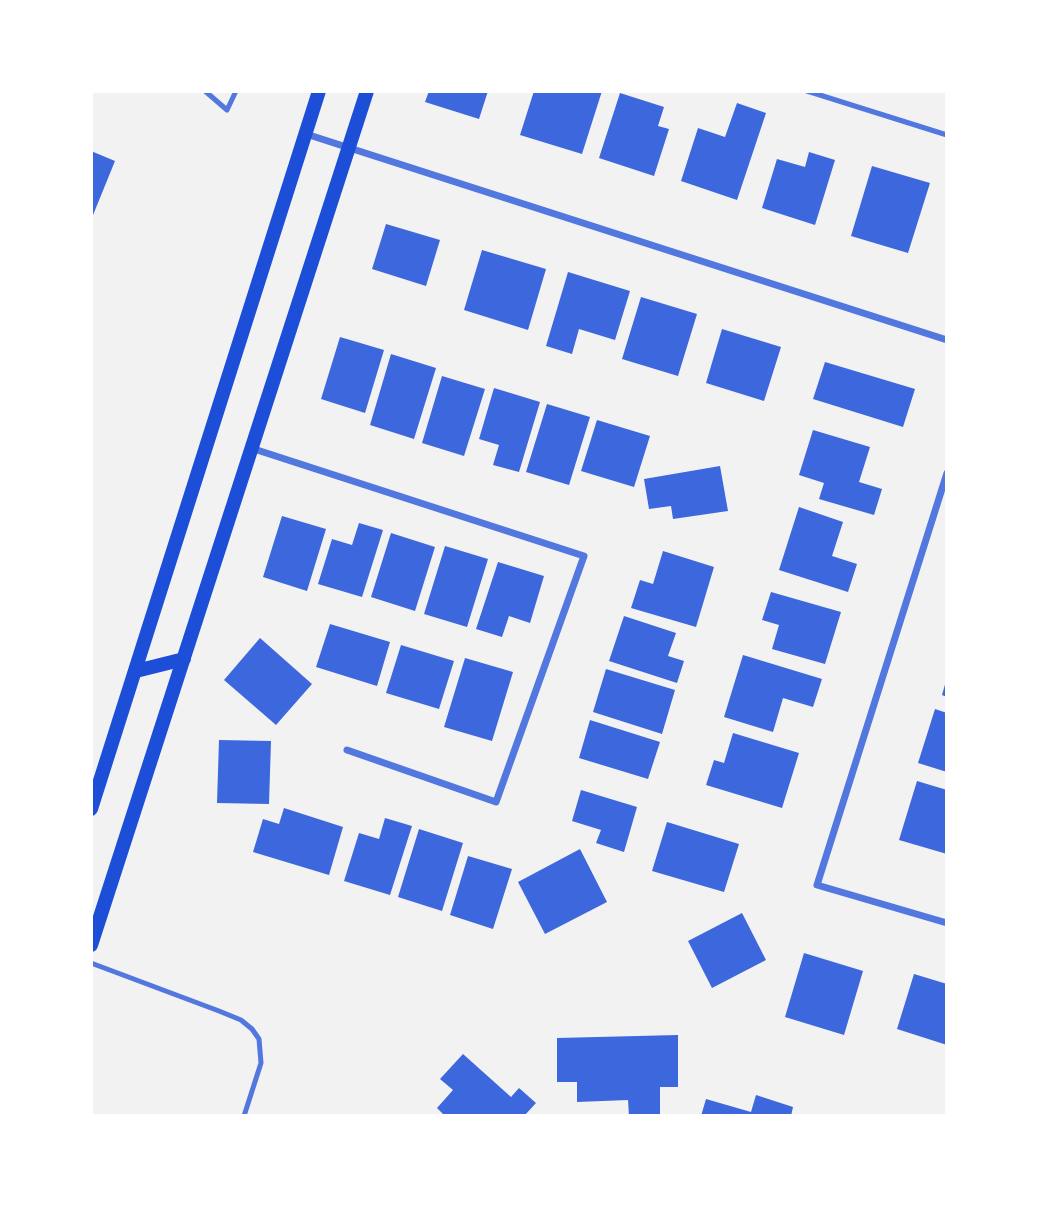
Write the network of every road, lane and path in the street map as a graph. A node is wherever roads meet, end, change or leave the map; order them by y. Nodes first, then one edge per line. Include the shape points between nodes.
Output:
1 (205, 91) edge
2 (236, 91) edge
3 (319, 91) edge
4 (367, 91) edge
5 (807, 91) edge
6 (306, 134) junction
7 (947, 135) edge
8 (350, 147) junction
9 (947, 340) edge
10 (254, 449) junction
11 (947, 473) edge
12 (184, 659) junction
13 (136, 671) junction
14 (347, 750) dead end
15 (91, 809) edge
16 (947, 923) edge
17 (91, 945) edge
18 (91, 963) edge
19 (244, 1116) edge

1 - 2 lane via 227,110
3 - 6 main road
4 - 8 main road
5 - 7 lane
6 - 8 street
6 - 13 main road
8 - 9 street
8 - 10 main road
10 - 12 main road
10 - 14 street via 584,556 496,803
11 - 16 street via 817,885
12 - 13 main road
12 - 17 main road
13 - 15 main road
18 - 19 lane via 241,1020 252,1029 259,1039 261,1063

